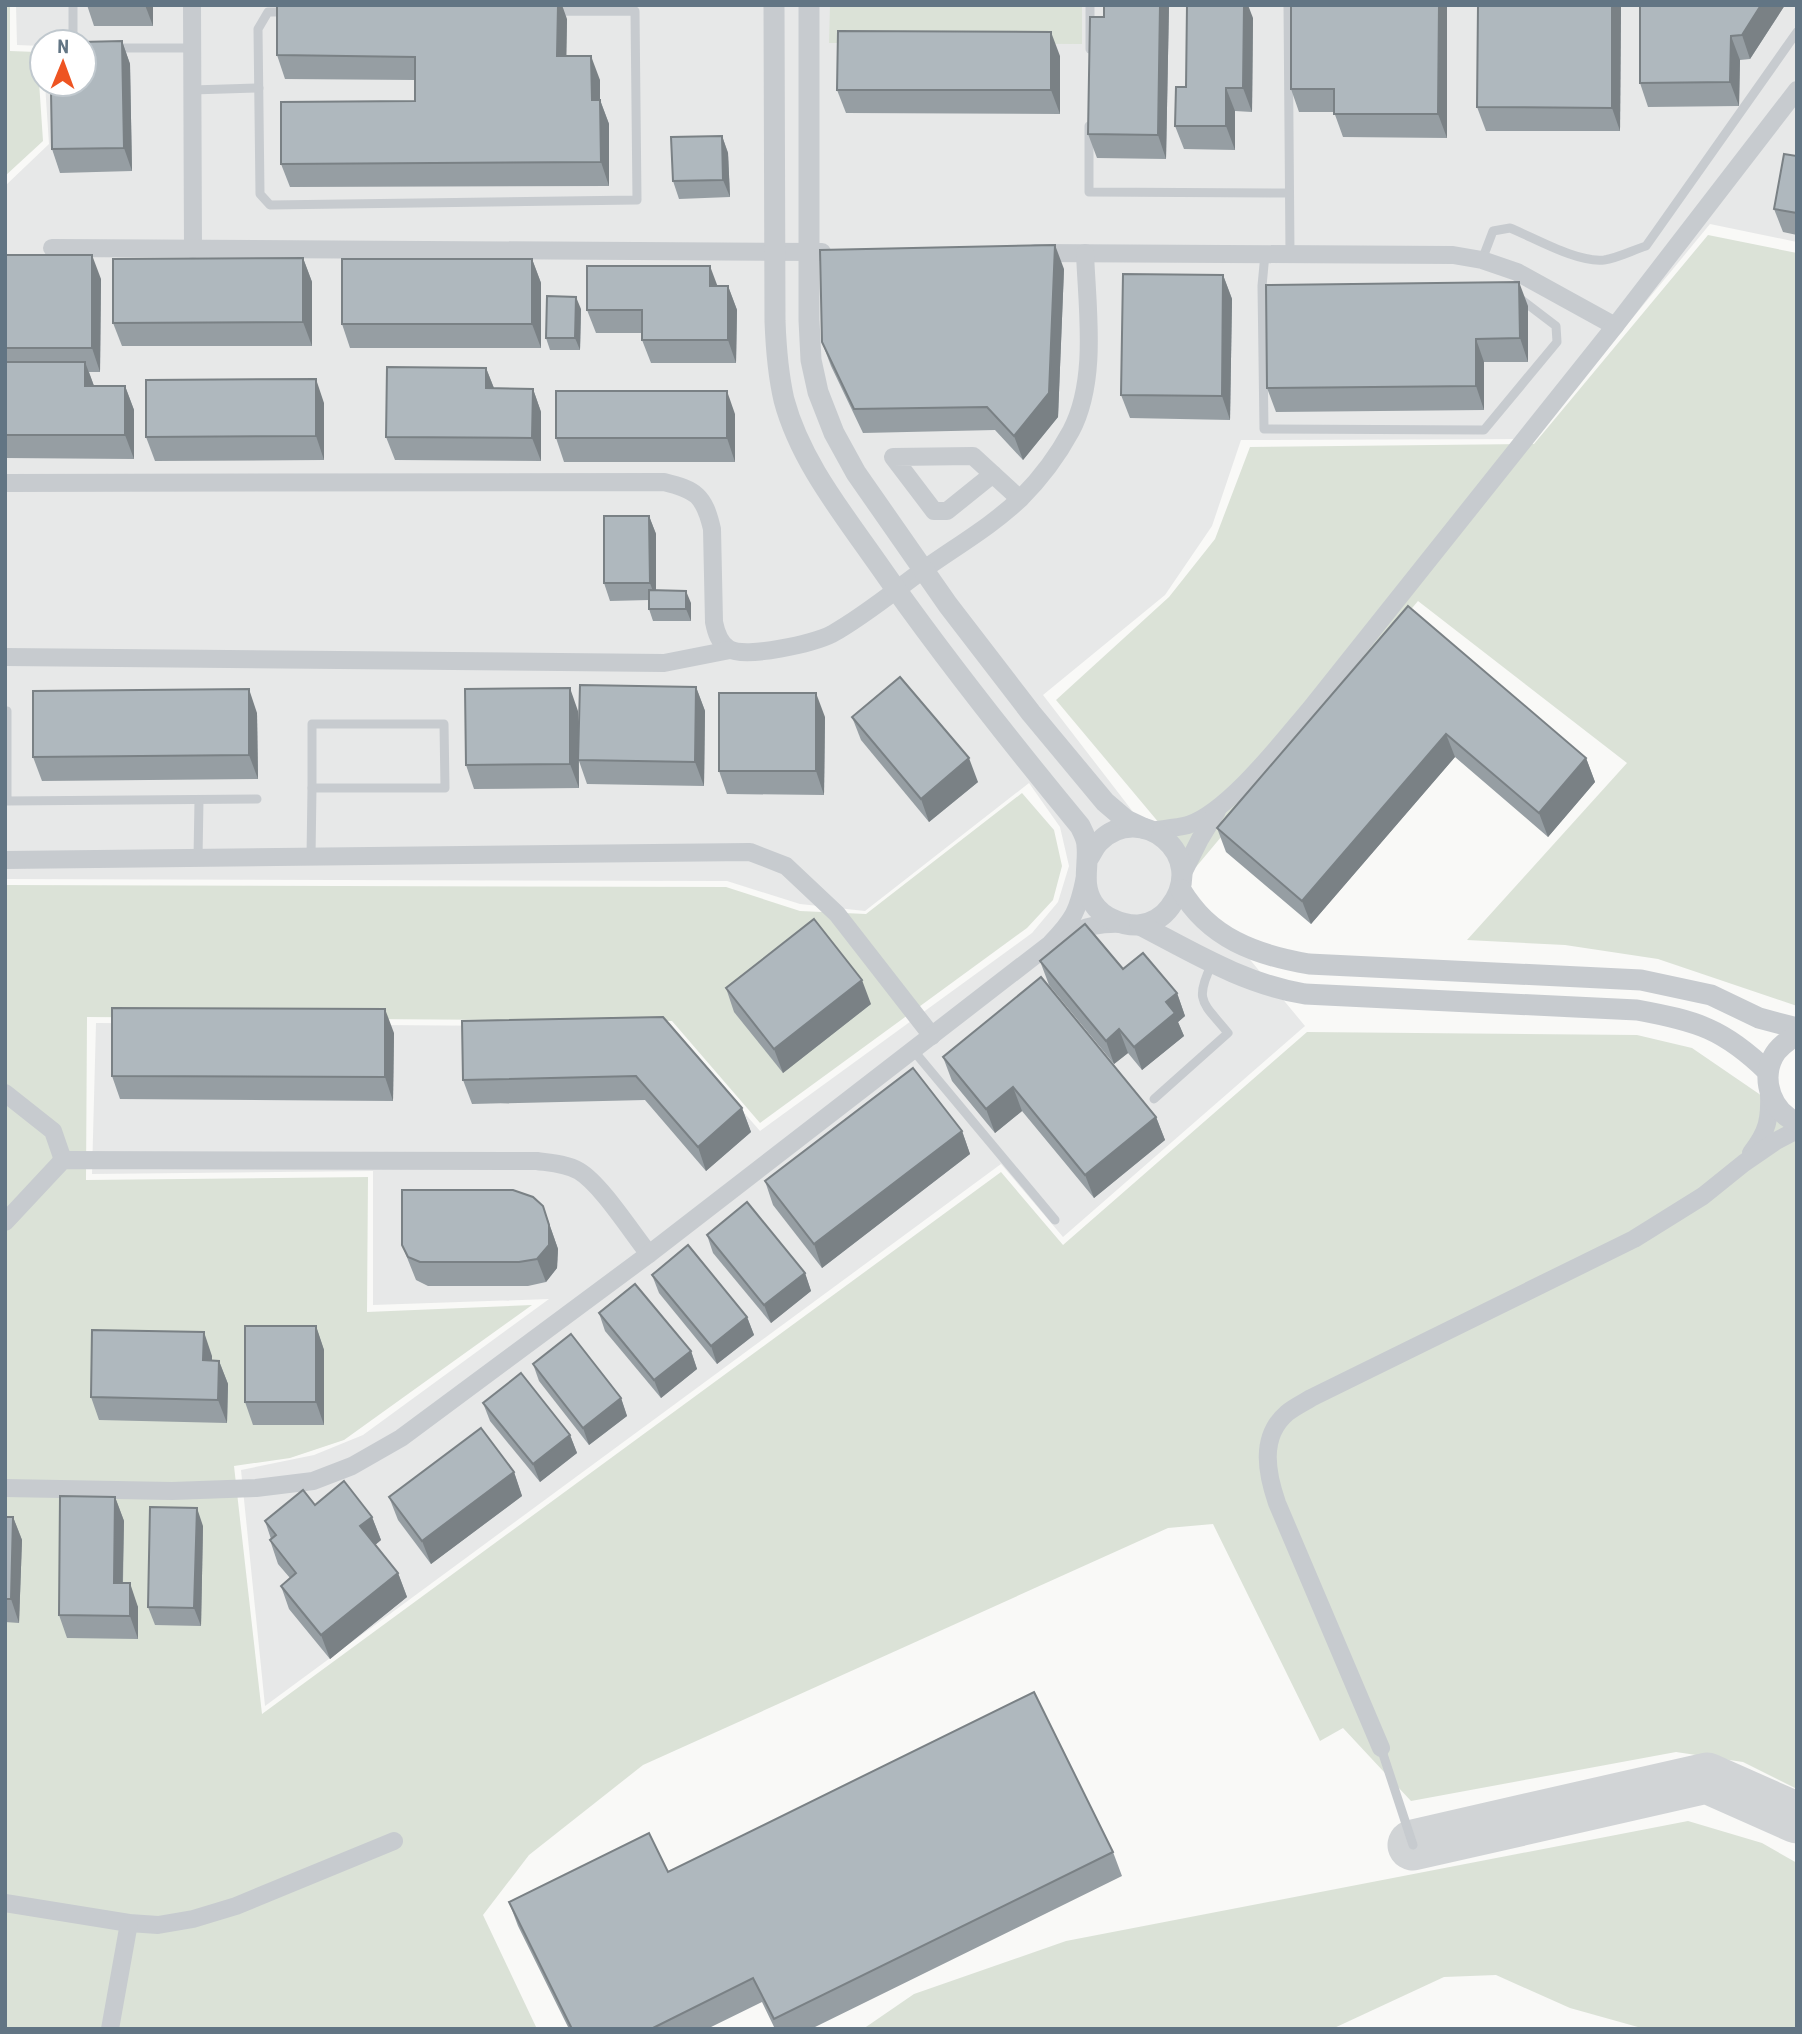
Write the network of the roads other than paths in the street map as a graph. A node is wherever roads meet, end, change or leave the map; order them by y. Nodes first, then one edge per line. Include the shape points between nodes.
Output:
1 (73, 5) edge
2 (192, 5) edge
3 (774, 5) edge
4 (808, 5) edge
5 (1090, 5) edge
6 (1288, 5) edge
7 (74, 28) edge
8 (1797, 32) edge
9 (98, 48) edge
10 (192, 48) junction
11 (1090, 59) edge
12 (259, 88) junction
13 (192, 90) junction
14 (1797, 90) edge
15 (1089, 112) edge
16 (1289, 193) junction
17 (52, 248) dead end
18 (193, 249) junction
19 (775, 252) junction
20 (809, 252) junction
21 (843, 252) edge
22 (1018, 253) edge
23 (1086, 253) junction
24 (1265, 254) junction
25 (1290, 254) junction
26 (1482, 260) junction
27 (1262, 286) junction
28 (1276, 286) edge
29 (1513, 293) edge
30 (1615, 326) junction
31 (993, 474) junction
32 (5, 483) edge
33 (1020, 499) junction
34 (923, 570) junction
35 (896, 591) junction
36 (730, 650) junction
37 (5, 657) edge
38 (7, 711) edge
39 (312, 788) junction
40 (257, 799) dead end
41 (199, 800) junction
42 (1223, 802) junction
43 (1147, 830) junction
44 (311, 857) junction
45 (198, 858) junction
46 (5, 860) edge
47 (1086, 869) junction
48 (1182, 882) junction
49 (1131, 924) junction
50 (1050, 944) junction
51 (1212, 964) junction
52 (1797, 1028) edge
53 (1797, 1035) edge
54 (932, 1036) junction
55 (913, 1050) junction
56 (1768, 1080) junction
57 (5, 1093) edge
58 (1154, 1099) dead end
59 (1797, 1122) edge
60 (1797, 1130) edge
61 (64, 1160) junction
62 (1744, 1163) junction
63 (1055, 1220) dead end
64 (5, 1222) edge
65 (649, 1254) junction
66 (5, 1488) edge
67 (1381, 1748) joint
68 (394, 1841) dead end
69 (1413, 1845) dead end
70 (5, 1903) edge
71 (129, 1923) junction
72 (110, 2029) edge

1 - 7 lane
2 - 10 street
3 - 19 street
4 - 20 street
5 - 11 lane
6 - 16 lane
8 - 26 lane via 1646,246 1595,260 1502,228 1493,231
9 - 10 lane
10 - 13 street
12 - 12 lane via 260,194 270,205 637,200 635,11 268,12 258,29
12 - 13 lane
13 - 18 street
14 - 30 street
15 - 16 lane via 1089,192
16 - 25 lane
17 - 18 street
18 - 19 street
19 - 20 street
19 - 35 street via 778,365 785,402 827,491
20 - 21 street
20 - 34 street via 811,360 818,392 856,473
22 - 23 street
23 - 24 street
23 - 33 street via 1088,364 1083,400 1053,462
24 - 25 street
24 - 27 lane
25 - 26 street via 1453,255
26 - 30 street via 1517,272
27 - 28 lane
27 - 29 lane via 1264,429 1484,430 1557,342 1556,326
30 - 42 street via 1310,709
31 - 31 street via 973,456 892,457 934,511 947,510
31 - 33 street
32 - 36 street via 664,482 690,489 709,515 714,622 716,634
33 - 34 street
34 - 35 street
34 - 43 street via 1022,702 1105,802
35 - 36 street via 829,635 758,651
35 - 47 street via 1080,826 1087,842
36 - 37 street via 664,663
38 - 41 lane via 7,801
39 - 39 lane via 312,724 444,724 444,788
39 - 44 lane
40 - 41 lane
41 - 45 lane
42 - 43 street via 1188,825
42 - 48 street via 1200,839
43 - 47 street via 1110,835 1100,842
43 - 48 street via 1174,848
44 - 45 street
44 - 54 street via 750,852 786,866 837,914
45 - 46 street
47 - 49 street via 1094,905 1104,915
47 - 50 street via 1078,909
48 - 49 street via 1164,915
48 - 52 street via 1191,907 1208,925 1282,960 1641,980 1711,995 1759,1018
49 - 50 street via 1087,926
49 - 51 street
50 - 54 street
51 - 56 street via 1275,989 1305,994 1637,1010 1674,1017 1724,1036 1747,1052
51 - 58 lane via 1202,984 1202,1000 1228,1033
53 - 56 street via 1773,1056
54 - 55 street
55 - 63 lane
55 - 65 street
56 - 59 street via 1775,1104
56 - 62 street via 1770,1120
57 - 61 street via 54,1131
60 - 62 street
61 - 64 street
61 - 65 street via 558,1164 592,1181
62 - 67 street via 1703,1196 1634,1239 1311,1398 1272,1430 1268,1476 1277,1503
65 - 66 street via 401,1438 352,1466 313,1481 172,1491
67 - 69 lane
68 - 71 street via 236,1906 158,1925
70 - 71 street
71 - 72 street

